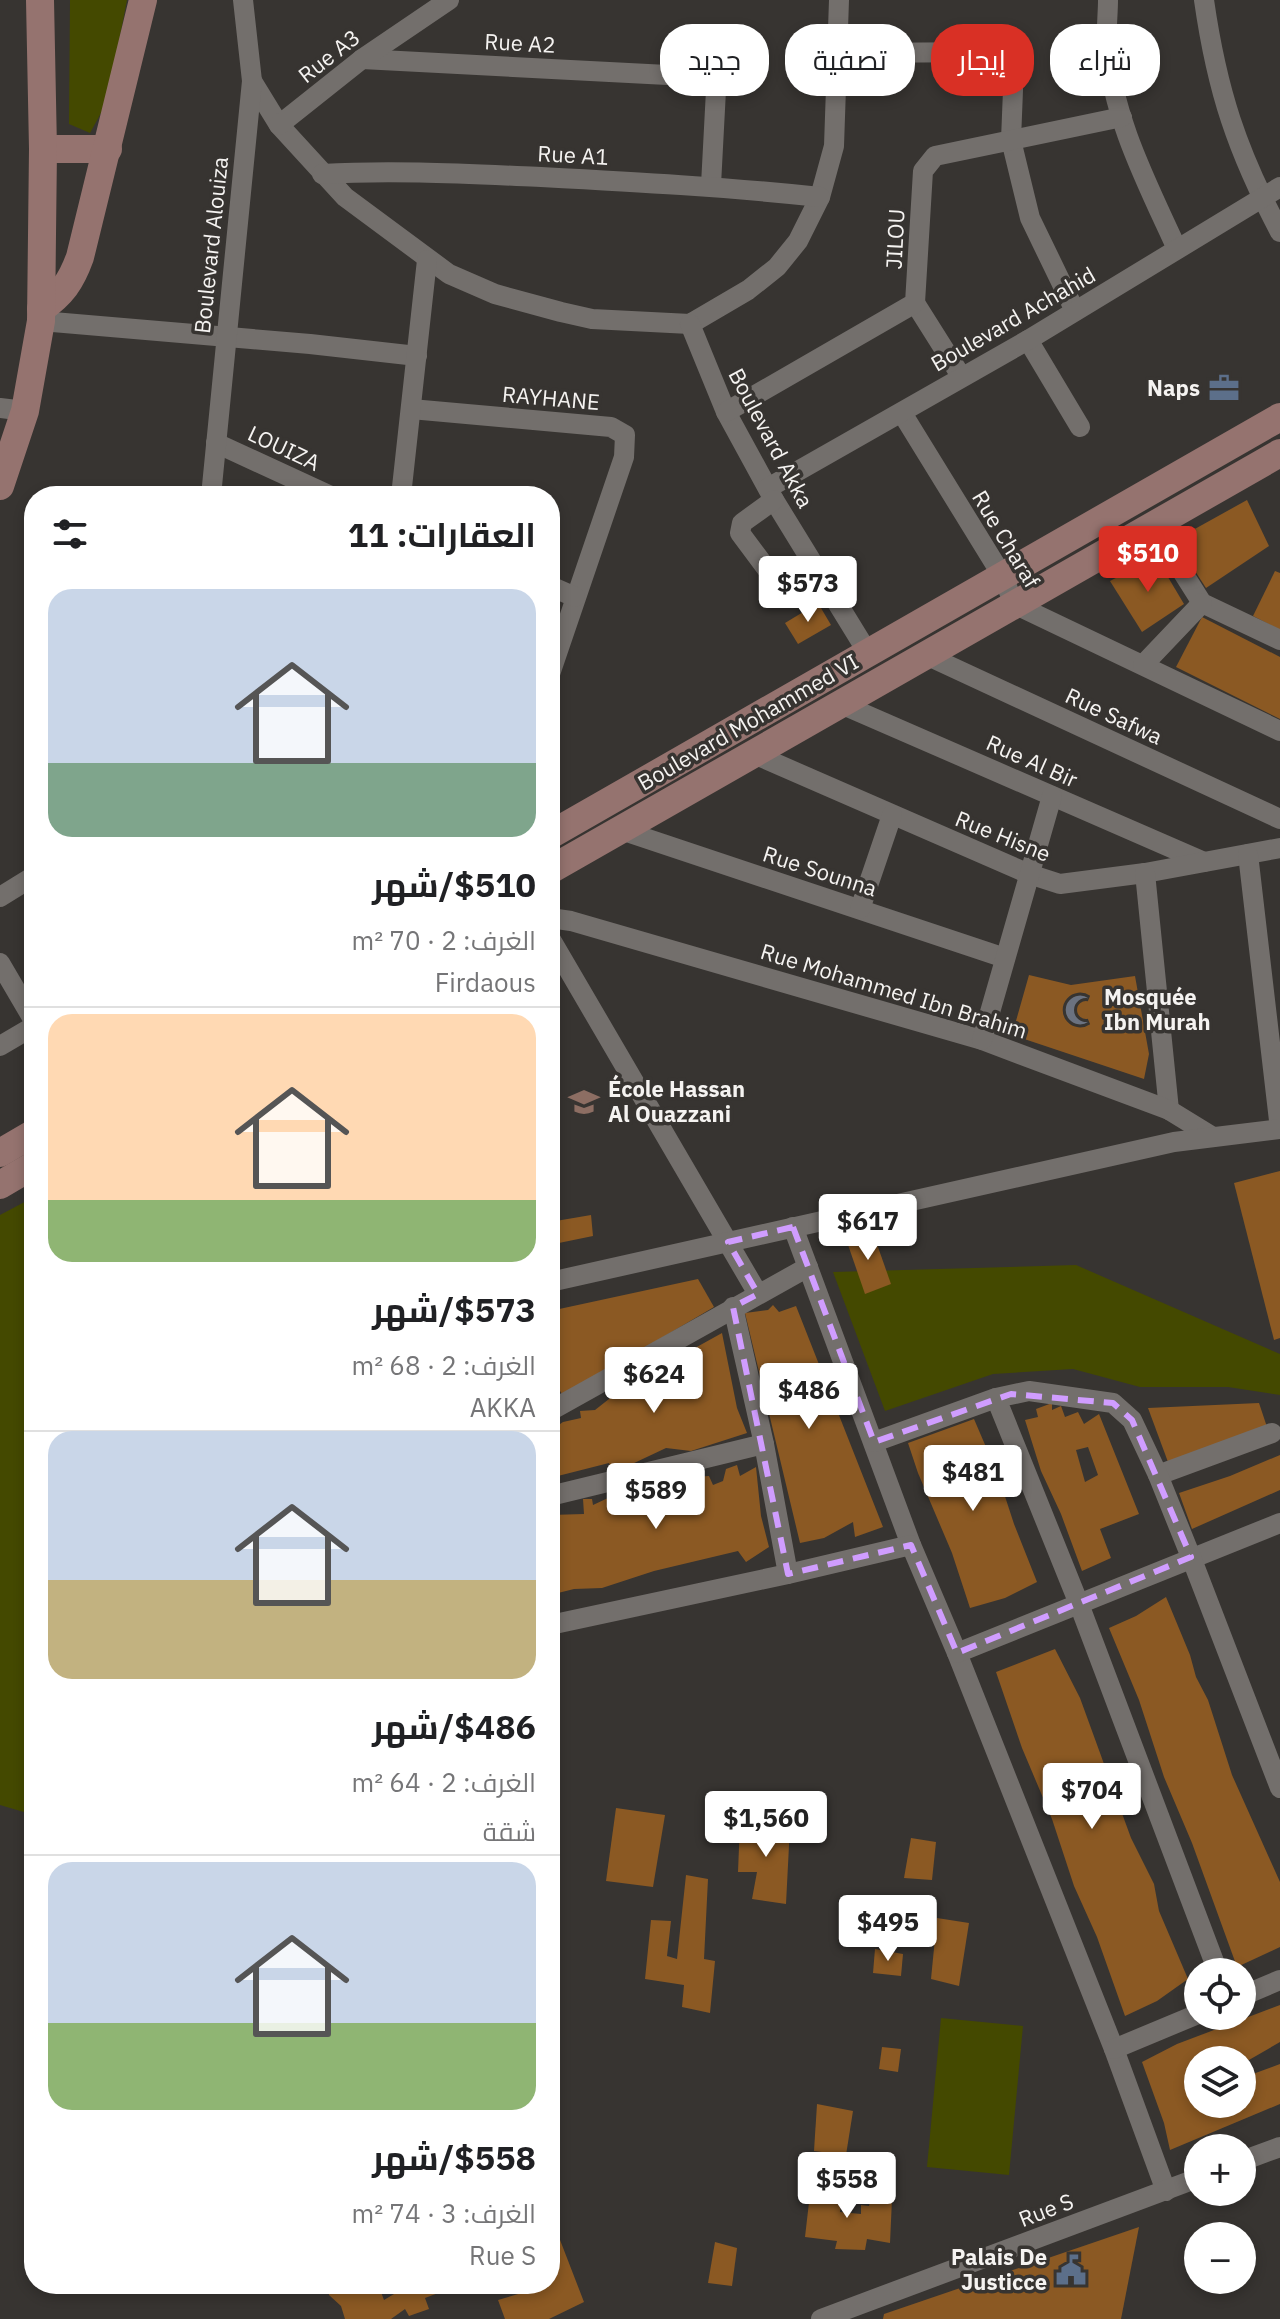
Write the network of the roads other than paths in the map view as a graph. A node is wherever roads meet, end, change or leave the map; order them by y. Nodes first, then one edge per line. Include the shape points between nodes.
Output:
1 (40, 0) edge
2 (143, 0) edge
3 (243, 0) edge
4 (449, 0) edge
5 (839, 0) edge
6 (1108, 0) edge
7 (1204, 0) edge
8 (839, 24) edge
9 (915, 53) edge
10 (362, 59) junction
11 (252, 81) junction
12 (836, 96) edge
13 (1122, 117) junction
14 (279, 125) junction
15 (1011, 140) junction
16 (43, 149) junction
17 (108, 149) junction
18 (322, 174) junction
19 (711, 185) junction
20 (1280, 187) edge
21 (820, 197) junction
22 (1262, 198) junction
23 (1280, 232) edge
24 (1177, 249) junction
25 (427, 260) junction
26 (915, 303) junction
27 (1075, 311) junction
28 (41, 315) junction
29 (690, 324) junction
30 (226, 336) junction
31 (1028, 340) junction
32 (417, 356) junction
33 (961, 376) junction
34 (13, 409) edge
35 (411, 409) junction
36 (726, 412) junction
37 (902, 413) junction
38 (1280, 417) edge
39 (1080, 427) dead end
40 (216, 443) junction
41 (1280, 453) edge
42 (0, 486) edge
43 (212, 486) edge
44 (309, 486) edge
45 (402, 486) edge
46 (771, 494) junction
47 (1154, 527) junction
48 (1003, 577) junction
49 (827, 583) junction
50 (560, 590) edge
51 (575, 597) junction
52 (1202, 603) junction
53 (1014, 604) junction
54 (1280, 640) edge
55 (560, 643) edge
56 (868, 653) junction
57 (928, 656) junction
58 (1143, 665) junction
59 (841, 704) junction
60 (1280, 731) edge
61 (754, 754) junction
62 (1052, 796) junction
63 (892, 815) junction
64 (1280, 819) edge
65 (560, 829) edge
66 (621, 830) junction
67 (1280, 848) edge
68 (1248, 854) junction
69 (1204, 862) junction
70 (560, 864) edge
71 (1145, 873) junction
72 (1029, 874) junction
73 (24, 882) edge
74 (0, 897) edge
75 (860, 909) junction
76 (560, 919) edge
77 (560, 955) edge
78 (1005, 958) junction
79 (0, 963) edge
80 (24, 1005) edge
81 (1274, 1006) edge
82 (24, 1030) edge
83 (982, 1040) junction
84 (0, 1046) edge
85 (1169, 1110) junction
86 (1280, 1129) edge
87 (1213, 1137) junction
88 (24, 1139) edge
89 (0, 1153) edge
90 (24, 1171) edge
91 (0, 1185) edge
92 (793, 1227) junction
93 (728, 1242) junction
94 (808, 1267) junction
95 (560, 1280) edge
96 (758, 1294) junction
97 (733, 1307) junction
98 (996, 1398) junction
99 (560, 1405) edge
100 (1272, 1433) dead end
101 (874, 1442) junction
102 (764, 1444) junction
103 (1158, 1475) junction
104 (560, 1494) edge
105 (1280, 1523) edge
106 (911, 1545) junction
107 (1191, 1557) junction
108 (788, 1574) junction
109 (1079, 1604) junction
110 (560, 1623) edge
111 (957, 1653) junction
112 (1280, 1788) edge
113 (1213, 1958) edge
114 (1280, 1980) edge
115 (1256, 1990) edge
116 (1184, 2020) edge
117 (1114, 2049) junction
118 (1280, 2147) edge
119 (1256, 2156) edge
120 (1184, 2184) edge
121 (1166, 2191) junction
122 (821, 2319) edge

1 - 16 main road
2 - 17 main road
3 - 11 street, Boulevard Alouiza
4 - 10 street, Rue A3
5 - 8 street
6 - 13 street via 1107,43
7 - 22 street via 1221,96
9 - 15 street via 1012,55
10 - 14 street, Rue A3
10 - 19 street, Rue A2 via 706,77 714,80 716,90
11 - 14 street
11 - 30 street, Boulevard Alouiza
12 - 21 street via 834,146
13 - 15 street, JILOU
13 - 24 street
14 - 18 street
15 - 26 street, JILOU via 935,156 923,171
15 - 27 street via 1030,218
16 - 17 main road
16 - 28 main road
17 - 28 main road via 73,278
18 - 19 street, Rue A1
18 - 25 street
19 - 21 street, Rue A1
20 - 22 street, Boulevard Achahid
21 - 29 street via 798,241 777,267
22 - 23 street
22 - 24 street, Boulevard Achahid
24 - 27 street, Boulevard Achahid
25 - 29 street via 495,294 540,307 592,319
25 - 32 street
26 - 33 street
26 - 36 street
27 - 31 street, Boulevard Achahid
28 - 30 street
28 - 34 main road
29 - 36 street, Boulevard Akka
30 - 32 street
30 - 40 street, Boulevard Alouiza
31 - 33 street, Boulevard Achahid
31 - 39 street
32 - 35 street
33 - 37 street, Boulevard Achahid
34 - 42 main road
35 - 45 street
35 - 51 street, RAYHANE via 611,427 625,435 624,457
36 - 46 street, Boulevard Akka
37 - 46 street, Boulevard Achahid
37 - 48 street, Rue Charaf
38 - 48 main road, Boulevard Mohammed VI
40 - 43 street, Boulevard Alouiza
40 - 44 street, LOUIZA
41 - 47 main road, Boulevard Mohammed VI
46 - 49 street, Boulevard Akka
46 - 49 street, Boulevard Achahid via 742,523 740,533 787,596
47 - 52 street
47 - 53 main road, Boulevard Mohammed VI
48 - 53 street, Rue Charaf
48 - 56 main road, Boulevard Mohammed VI
49 - 56 street, Boulevard Akka
50 - 51 street
51 - 55 street, RAYHANE
52 - 54 street
52 - 58 street
53 - 57 main road, Boulevard Mohammed VI
53 - 58 street, Rue Charaf
56 - 65 main road, Boulevard Mohammed VI
57 - 59 main road, Boulevard Mohammed VI
57 - 64 street, Rue Safwa
58 - 60 street, Rue Charaf
59 - 61 main road, Boulevard Mohammed VI
59 - 62 street, Rue Al Bir
61 - 63 street, Rue Hisne
61 - 66 main road, Boulevard Mohammed VI
62 - 69 street, Rue Al Bir
62 - 72 street
63 - 72 street, Rue Hisne
63 - 75 street
66 - 70 main road, Boulevard Mohammed VI
66 - 75 street, Rue Sounna
67 - 68 street
68 - 69 street, Rue Hisne
68 - 81 street
69 - 71 street, Rue Hisne
71 - 72 street, Rue Hisne via 1060,884
71 - 85 street
72 - 78 street
73 - 74 street
75 - 78 street, Rue Sounna
76 - 83 street, Rue Mohammed Ibn Brahim
77 - 93 street
78 - 83 street
79 - 80 street
81 - 86 street
82 - 84 street
83 - 85 street, Rue Mohammed Ibn Brahim
85 - 87 street, Rue Mohammed Ibn Brahim
86 - 87 street
87 - 92 street
88 - 89 main road
90 - 91 main road
92 - 93 street
92 - 94 street
93 - 95 street
93 - 96 street
94 - 96 street
94 - 101 street
96 - 97 street
97 - 99 street
97 - 102 street
98 - 101 street
98 - 103 street via 1029,1391 1113,1403 1132,1420
98 - 109 street
100 - 103 street
101 - 106 street
102 - 104 street
102 - 108 street
103 - 107 street
105 - 107 street
106 - 108 street
106 - 111 street
107 - 109 street
107 - 112 street
108 - 110 street
109 - 111 street
109 - 113 street
111 - 117 street
114 - 115 street
116 - 117 street
117 - 121 street
118 - 119 street
120 - 121 street, Rue S
121 - 122 street, Rue S

